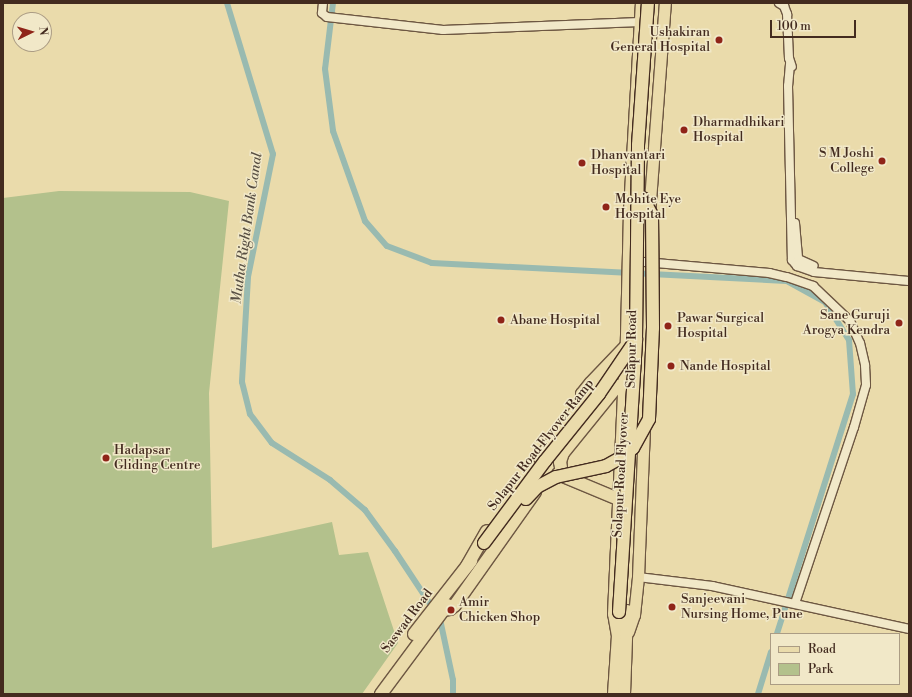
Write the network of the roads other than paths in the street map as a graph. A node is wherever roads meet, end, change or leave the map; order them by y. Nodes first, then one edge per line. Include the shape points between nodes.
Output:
1 (322, 3) edge
2 (641, 3) edge
3 (648, 3) edge
4 (656, 3) edge
5 (664, 3) edge
6 (779, 3) edge
7 (640, 22) junction
8 (643, 198) junction
9 (648, 265) junction
10 (628, 269) junction
11 (818, 271) junction
12 (909, 281) edge
13 (813, 286) junction
14 (631, 342) junction
15 (625, 375) junction
16 (646, 377) junction
17 (615, 389) junction
18 (582, 403) junction
19 (562, 474) junction
20 (618, 499) junction
21 (467, 566) junction
22 (638, 577) junction
23 (793, 603) junction
24 (443, 607) junction
25 (623, 612) junction
26 (429, 619) junction
27 (909, 629) edge
28 (622, 636) junction
29 (372, 694) edge
30 (381, 694) edge
31 (614, 694) edge
32 (624, 694) edge

1 - 7 street via 322,13 326,17 443,30
2 - 7 main road, Solapur Road
3 - 14 highway, Solapur Road Flyover, bridge via 638,152
4 - 8 highway, Solapur Road Flyover
5 - 9 main road, Solapur Road via 651,173
6 - 11 street via 784,6 787,14 790,64 793,69 792,236 796,261 816,267
7 - 10 main road, Solapur Road
8 - 24 highway, bridge via 652,215 653,328 649,419 642,436 633,448 615,462 556,477 537,487
8 - 25 highway, Solapur Road Flyover, bridge via 641,347
9 - 10 street
9 - 13 street via 769,273
9 - 16 main road, Solapur Road
10 - 14 main road, Solapur Road
11 - 12 street
11 - 13 street
13 - 23 street via 850,321 860,343 866,385
14 - 15 main road, Solapur Road
14 - 18 highway via 586,388 582,394
14 - 21 highway, Solapur Road Flyover Ramp, bridge via 599,394 545,460
14 - 25 highway, Solapur Road Flyover, bridge
15 - 16 highway
15 - 17 highway
15 - 20 highway, Solapur Road
16 - 22 main road, Solapur Road
17 - 18 highway via 592,395
17 - 19 highway via 562,453
18 - 21 highway via 479,542
19 - 20 highway
19 - 24 highway via 555,475 540,486 453,608
20 - 28 highway, Solapur Road via 614,614
21 - 24 highway, Saswad Road
22 - 23 street via 712,586
22 - 28 main road, Solapur Road via 634,615
23 - 27 street
24 - 26 highway, Saswad Road
25 - 28 highway, Solapur Road Flyover
26 - 29 highway, Saswad Road
26 - 30 highway, Saswad Road
28 - 31 highway, Solapur Road
28 - 32 highway, Solapur Road

